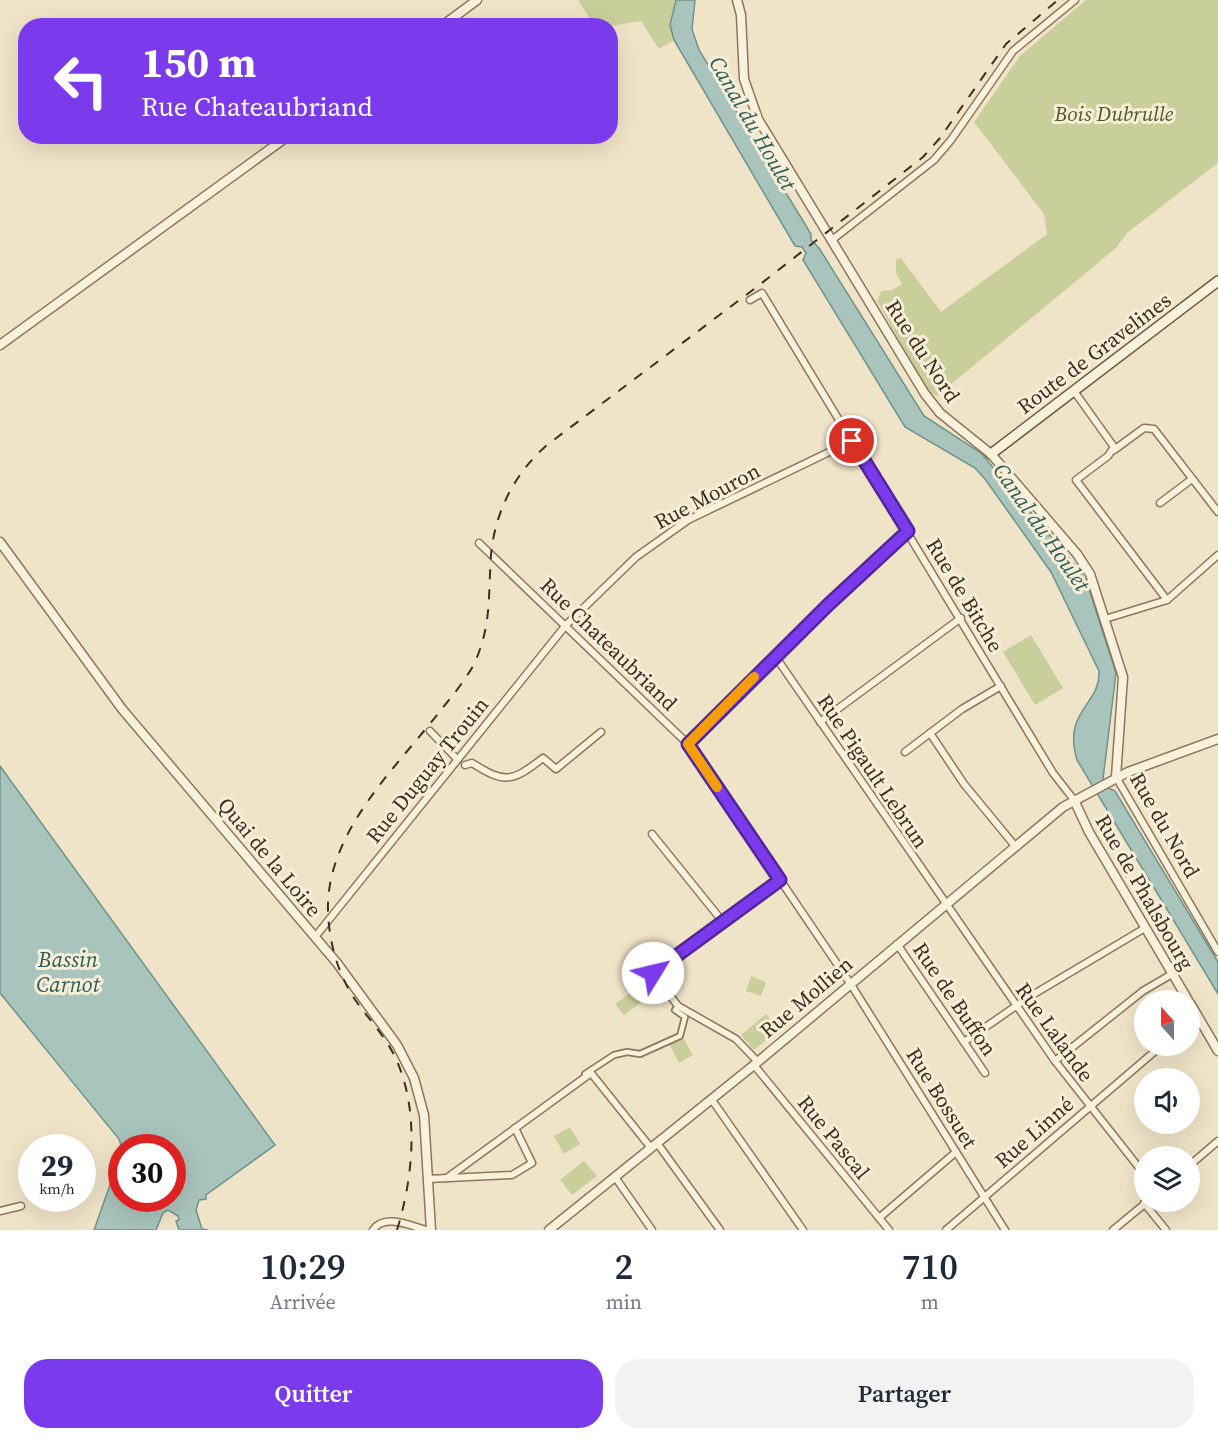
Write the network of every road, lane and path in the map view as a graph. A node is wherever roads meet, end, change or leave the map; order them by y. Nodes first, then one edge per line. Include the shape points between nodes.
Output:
1 (477, 0) edge
2 (737, 0) edge
3 (1075, 0) edge
4 (453, 18) edge
5 (277, 144) edge
6 (832, 240) junction
7 (1218, 281) edge
8 (750, 300) dead end
9 (0, 345) edge
10 (1074, 391) junction
11 (852, 441) junction
12 (1114, 450) junction
13 (992, 454) junction
14 (1192, 479) junction
15 (1160, 503) dead end
16 (1218, 512) edge
17 (908, 531) junction
18 (0, 542) edge
19 (479, 543) dead end
20 (1218, 555) edge
21 (1167, 600) junction
22 (961, 618) junction
23 (1105, 619) junction
24 (566, 625) junction
25 (775, 656) junction
26 (1001, 686) junction
27 (820, 722) junction
28 (430, 731) dead end
29 (601, 732) dead end
30 (930, 733) junction
31 (1218, 740) edge
32 (688, 744) junction
33 (904, 752) dead end
34 (457, 759) junction
35 (465, 765) dead end
36 (1116, 777) junction
37 (1074, 801) junction
38 (652, 834) dead end
39 (1016, 846) junction
40 (780, 880) junction
41 (944, 905) junction
42 (723, 922) junction
43 (1145, 928) junction
44 (315, 937) junction
45 (897, 944) junction
46 (1218, 952) edge
47 (1172, 974) junction
48 (850, 984) junction
49 (1182, 990) edge
50 (678, 1006) junction
51 (1016, 1006) junction
52 (1200, 1027) edge
53 (964, 1042) junction
54 (1218, 1051) edge
55 (1149, 1056) edge
56 (1055, 1060) junction
57 (756, 1063) junction
58 (985, 1074) dead end
59 (589, 1075) junction
60 (712, 1100) junction
61 (1089, 1107) junction
62 (515, 1128) junction
63 (1218, 1141) edge
64 (654, 1145) junction
65 (956, 1152) junction
66 (1200, 1156) edge
67 (1134, 1162) edge
68 (615, 1177) junction
69 (447, 1178) junction
70 (428, 1179) junction
71 (984, 1197) junction
72 (18, 1207) edge
73 (0, 1210) edge
74 (1134, 1212) edge
75 (1152, 1212) edge
76 (879, 1218) junction
77 (373, 1230) edge
78 (426, 1230) edge
79 (431, 1230) edge
80 (549, 1230) edge
81 (652, 1230) edge
82 (720, 1230) edge
83 (803, 1230) edge
84 (889, 1230) edge
85 (946, 1230) edge
86 (1005, 1230) edge
87 (1113, 1230) edge
88 (1166, 1230) edge

1 - 4 street
2 - 6 street, Rue du Nord via 743,73 752,104
3 - 6 street via 1013,51 934,160
5 - 9 street
6 - 13 street, Rue du Nord via 929,400
7 - 10 main road, Route de Gravelines
8 - 11 street, Rue de Bitche via 762,293
10 - 12 street
10 - 13 main road, Route de Gravelines
11 - 17 street, Rue de Bitche
11 - 24 street, Rue Mouron via 672,529 636,557
12 - 14 street via 1150,427
12 - 21 street via 1076,480
13 - 23 street, Rue du Nord via 1084,564
14 - 15 street
14 - 16 street
17 - 22 street, Rue de Bitche
17 - 25 street
18 - 44 street, Quai de la Loire via 122,710
19 - 24 street, Rue Chateaubriand
20 - 21 street
21 - 23 street
22 - 26 street, Rue de Bitche
22 - 27 street
23 - 36 street, Rue du Nord via 1124,684
24 - 32 street, Rue Chateaubriand
24 - 34 street, Rue Duguay Trouin
25 - 27 street, Rue Pigault Lebrun
25 - 32 street
26 - 30 street
26 - 37 street, Rue de Bitche
27 - 41 street, Rue Pigault Lebrun
28 - 34 street
29 - 35 street via 556,768 543,758 521,775 502,778 472,764
30 - 33 street
30 - 39 street via 964,784
31 - 36 street, Rue Mollien
32 - 40 street, Rue Chateaubriand
34 - 44 street, Rue Duguay Trouin
36 - 37 street, Rue Mollien
36 - 46 street, Rue du Nord
37 - 39 street, Rue Mollien
37 - 43 street, Rue de Phalsbourg
38 - 42 street
39 - 41 street, Rue Mollien
40 - 42 street
40 - 48 street, Rue Chateaubriand
41 - 45 street, Rue Mollien
41 - 51 street, Rue Lalande
42 - 50 street via 653,973
43 - 47 street, Rue de Phalsbourg
43 - 51 street
44 - 70 street, Quai de la Loire via 383,1024 407,1063 424,1115
45 - 48 street, Rue Mollien
45 - 53 street, Rue de Buffon
47 - 49 street, Rue de Phalsbourg
47 - 56 street via 1143,991
48 - 57 street, Rue Mollien
48 - 65 street, Rue Bossuet
50 - 57 street, Rue Pascal via 736,1039
50 - 59 street via 675,1010 685,1017 680,1036 640,1054 614,1055 585,1074
51 - 53 street
51 - 56 street, Rue Lalande
52 - 54 street, Rue de Phalsbourg
53 - 58 street, Rue de Buffon
55 - 61 street, Rue Linné
56 - 61 street, Rue Lalande
57 - 60 street, Rue Mollien
57 - 76 street, Rue Pascal
59 - 62 street
59 - 64 street
60 - 64 street, Rue Mollien
60 - 83 street
61 - 67 street, Rue Lalande
61 - 71 street, Rue Linné
62 - 69 street
62 - 69 street via 532,1163 512,1175
63 - 66 street
64 - 68 street, Rue Mollien
64 - 82 street
65 - 71 street, Rue Bossuet
65 - 76 street
68 - 80 street, Rue Mollien
68 - 81 street
69 - 70 street
70 - 79 street, Quai de la Loire
71 - 85 street, Rue Linné
71 - 86 street, Rue Bossuet
72 - 73 street
74 - 87 street
75 - 88 street
76 - 84 street, Rue Pascal
77 - 78 street via 390,1222

